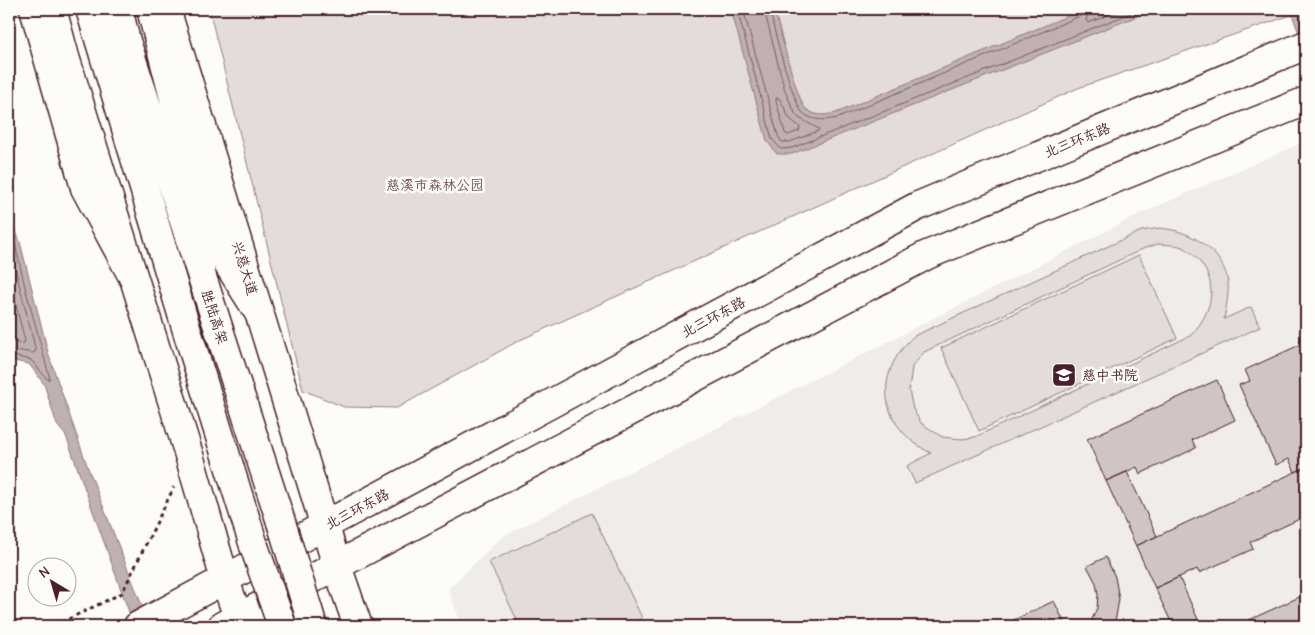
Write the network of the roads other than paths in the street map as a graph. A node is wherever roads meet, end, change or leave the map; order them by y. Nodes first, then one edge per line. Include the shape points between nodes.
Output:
1 (34, 9) edge
2 (52, 9) edge
3 (90, 9) edge
4 (118, 9) edge
5 (151, 9) edge
6 (166, 9) edge
7 (1306, 45) edge
8 (1306, 101) edge
9 (133, 277) junction
10 (259, 313) junction
11 (325, 526) junction
12 (337, 566) junction
13 (225, 580) junction
14 (234, 623) edge
15 (138, 626) edge
16 (282, 626) edge
17 (313, 626) edge
18 (358, 626) edge

1 - 9 main road via 85,188
2 - 9 main road
3 - 16 main road, bridge via 205,389
4 - 17 main road, 胜陆高架, bridge
5 - 10 main road via 209,234
6 - 10 main road, 兴慈大道
7 - 11 main road, 北三环东路 via 918,206
8 - 12 main road via 928,255
9 - 13 main road
10 - 11 main road, 兴慈大道
11 - 12 main road, 兴慈大道
11 - 13 main road, 北三环东路
12 - 14 main road
12 - 18 main road, 兴慈大道
13 - 14 main road
13 - 15 main road, 北三环东路

